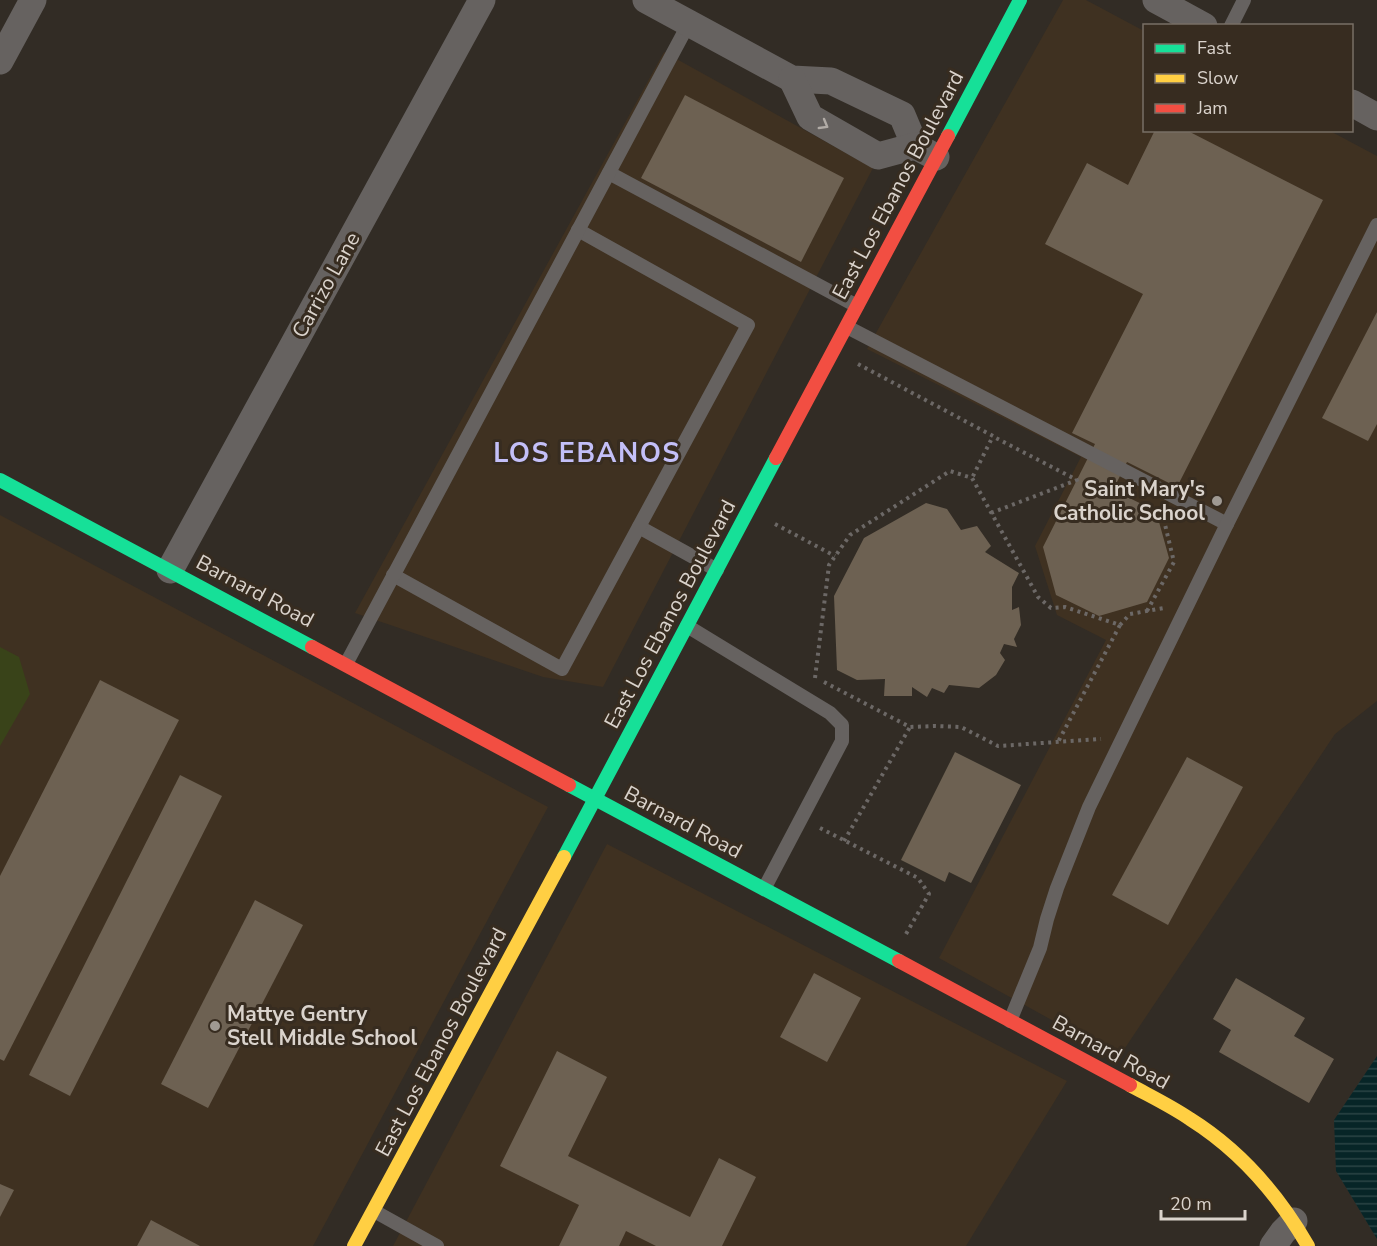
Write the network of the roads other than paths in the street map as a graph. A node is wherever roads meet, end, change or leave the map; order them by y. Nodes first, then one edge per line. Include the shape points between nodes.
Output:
1 (33, 0) edge
2 (482, 0) edge
3 (646, 0) edge
4 (1020, 0) edge
5 (1156, 0) edge
6 (1244, 0) edge
7 (689, 23) junction
8 (1200, 24) edge
9 (1232, 24) edge
10 (0, 61) edge
11 (792, 79) junction
12 (926, 152) junction
13 (609, 173) junction
14 (1377, 225) edge
15 (578, 230) junction
16 (857, 306) junction
17 (847, 327) junction
18 (0, 480) edge
19 (1227, 524) junction
20 (639, 527) junction
21 (170, 570) junction
22 (717, 570) junction
23 (393, 574) junction
24 (687, 626) junction
25 (346, 664) junction
26 (595, 799) junction
27 (764, 889) junction
28 (1010, 1021) junction
29 (374, 1211) junction
30 (1294, 1221) junction
31 (354, 1246) edge
32 (437, 1246) edge
33 (1273, 1246) edge
34 (1308, 1246) edge

1 - 10 street
2 - 21 street, Carrizo Lane
3 - 7 street
4 - 12 street, East Los Ebanos Boulevard
5 - 8 street
6 - 9 lane
7 - 11 street
7 - 13 lane
11 - 12 street via 831,81 902,115
11 -> 12 street via 810,117 878,156
12 - 16 street, East Los Ebanos Boulevard
13 - 15 lane
13 - 16 lane
14 - 19 lane
15 - 20 lane via 748,325
15 - 23 lane
16 - 17 street, East Los Ebanos Boulevard
17 - 19 lane
17 - 22 street, East Los Ebanos Boulevard
18 - 21 street, Barnard Road
19 - 28 lane via 1089,807
20 - 22 lane
20 - 23 lane via 562,669
21 - 25 street, Barnard Road
22 - 24 street, East Los Ebanos Boulevard
23 - 25 lane
24 - 26 street, East Los Ebanos Boulevard
24 - 27 lane via 830,713 842,725 842,741
25 - 26 street, Barnard Road
26 - 27 street, Barnard Road
26 - 29 street, East Los Ebanos Boulevard
27 - 28 street, Barnard Road
28 - 30 street, Barnard Road via 1200,1125 1236,1152 1267,1184
29 - 31 street, East Los Ebanos Boulevard
29 - 32 lane
30 - 33 street
30 - 34 street, Barnard Road

